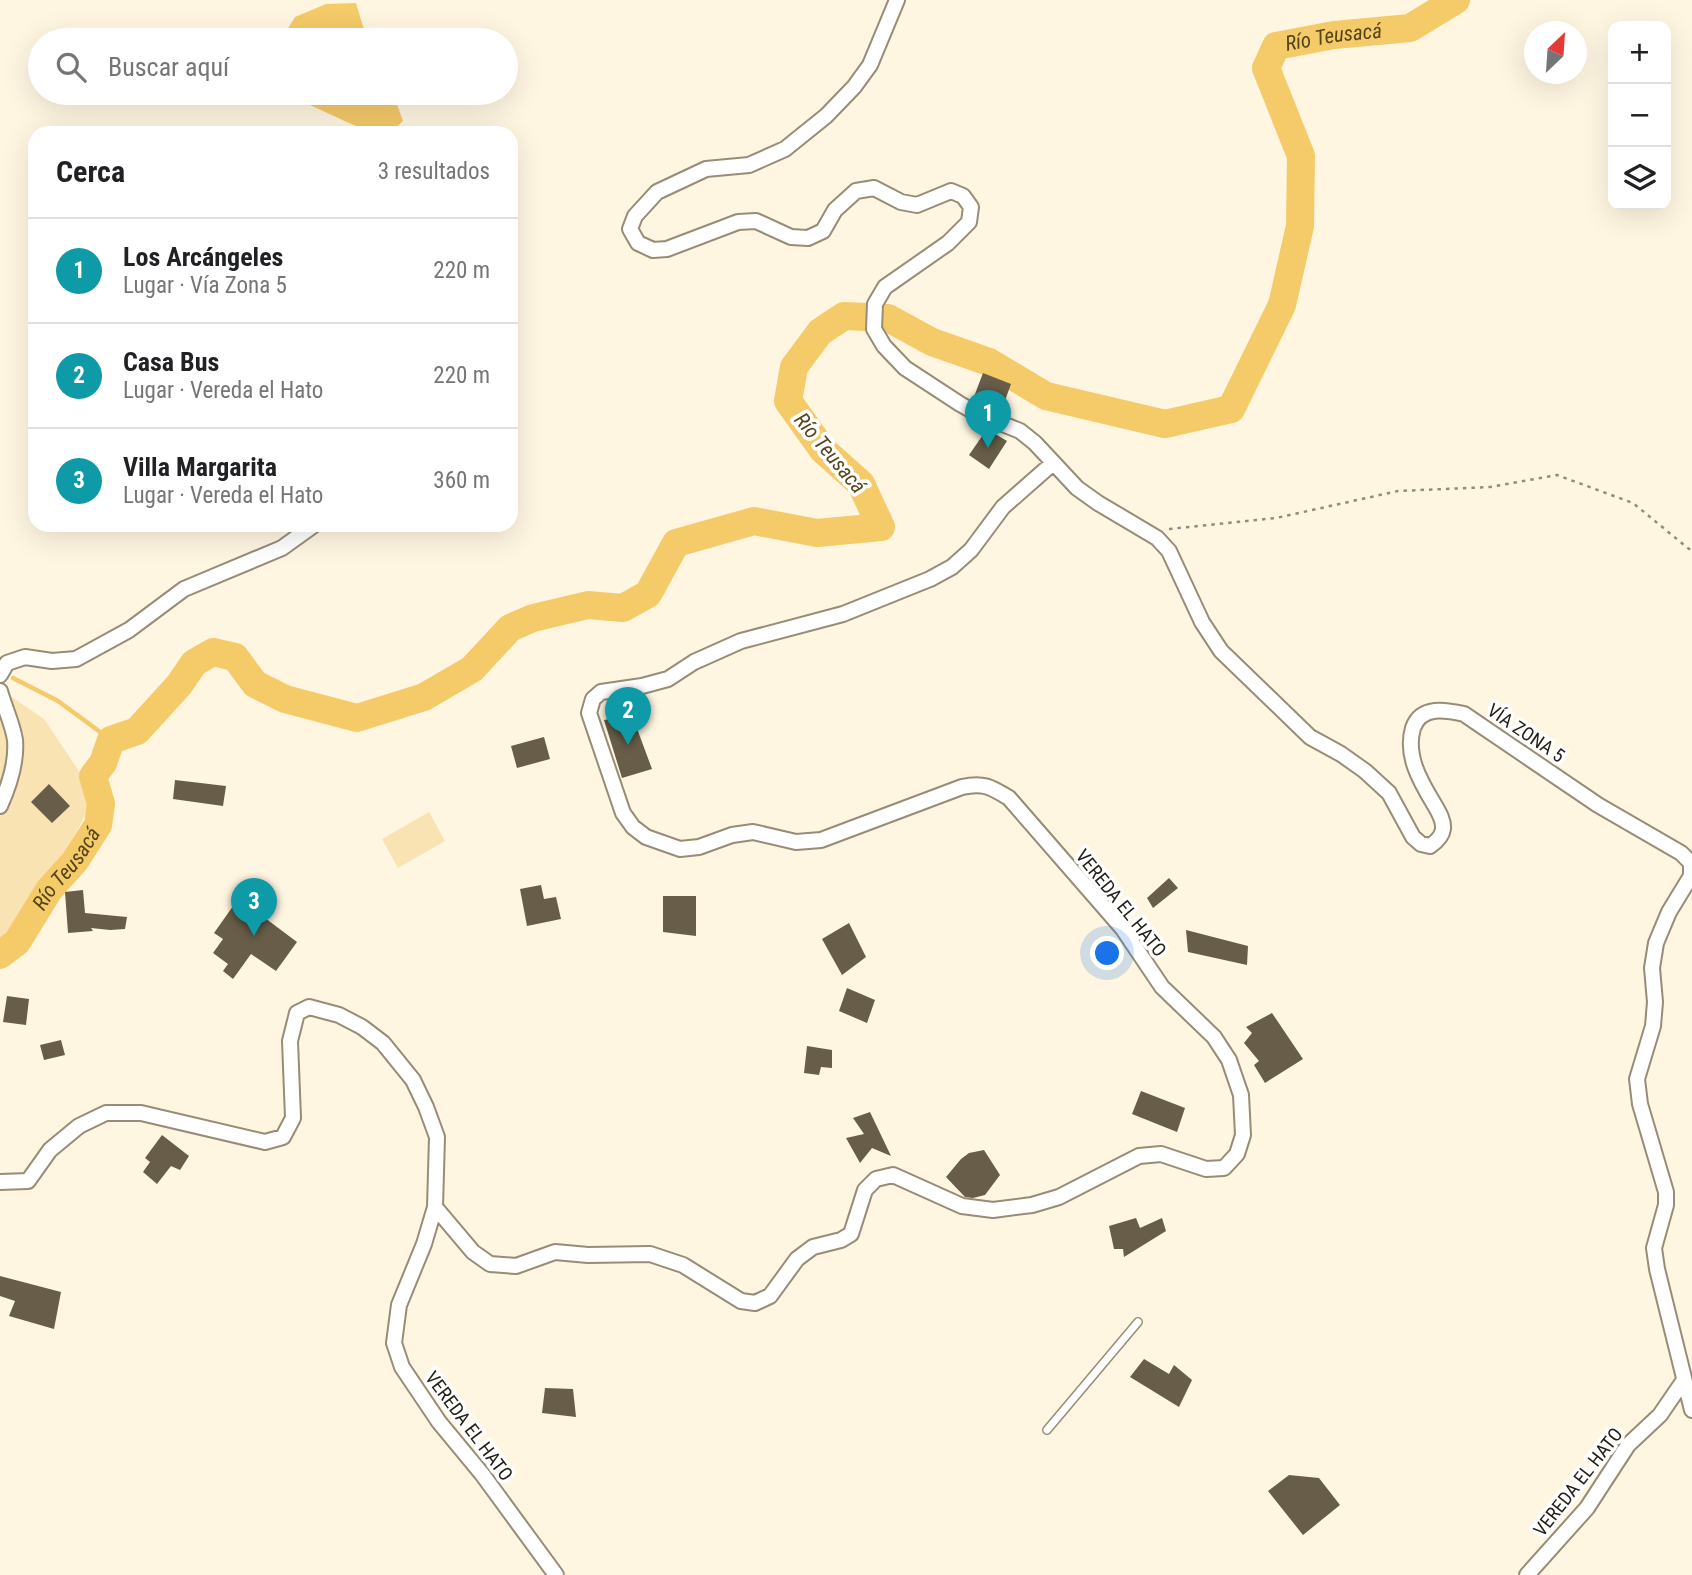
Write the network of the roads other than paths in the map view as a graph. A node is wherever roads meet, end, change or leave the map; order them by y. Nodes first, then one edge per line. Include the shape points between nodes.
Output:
1 (897, 0) edge
2 (1053, 463) junction
3 (304, 532) edge
4 (0, 675) edge
5 (0, 691) edge
6 (0, 806) edge
7 (0, 1182) edge
8 (435, 1208) junction
9 (1138, 1322) dead end
10 (1684, 1380) junction
11 (1692, 1410) edge
12 (1046, 1430) dead end
13 (556, 1575) edge
14 (1527, 1575) edge

1 - 2 street, VÍA ZONA 5 via 870,65 825,116 785,149 749,165 706,169 657,192 635,216 630,229 638,243 653,250 738,222 756,221 791,237 808,238 823,231 835,210 856,191 874,188 917,205 951,191 963,196 971,207 969,222 948,243 885,287 875,304 874,329 905,368 978,414 1020,431
2 - 8 street, VEREDA EL HATO via 1003,507 953,567 843,614 741,642 668,679 601,692 589,713 622,813 646,837 680,849 753,832 796,842 821,840 976,784 1009,798 1123,929 1162,986 1214,1037 1229,1060 1241,1095 1243,1135 1237,1154 1224,1168 1206,1169 1161,1154 1139,1156 1059,1197 993,1210 962,1206 893,1175 876,1179 865,1190 851,1234 813,1247 797,1259 770,1296 755,1303 741,1301 683,1265 650,1254 555,1252 516,1266 490,1264 473,1252
2 - 10 street, VÍA ZONA 5 via 1077,488 1157,538 1169,551 1221,651 1310,737 1365,771 1389,793 1413,838 1421,844 1430,846 1438,841 1443,829 1420,781 1410,738 1416,721 1427,712 1446,710 1464,715 1691,863 1691,876 1656,943 1651,968 1653,1026 1637,1079 1666,1192 1654,1248
3 - 4 street via 282,548 184,589 130,630 76,659 25,657 6,663
5 - 6 street via 15,739 9,786
7 - 8 street, VEREDA EL HATO via 28,1181 50,1150 79,1126 106,1112 141,1113 265,1142 283,1138 293,1118 290,1041 297,1013 309,1007 362,1027 383,1043 412,1080 437,1137
8 - 13 street, VEREDA EL HATO via 399,1305 394,1343 402,1367 439,1422
9 - 12 lane
10 - 11 street, VÍA ZONA 5
10 - 14 street, VEREDA EL HATO via 1660,1415 1628,1445 1587,1507

